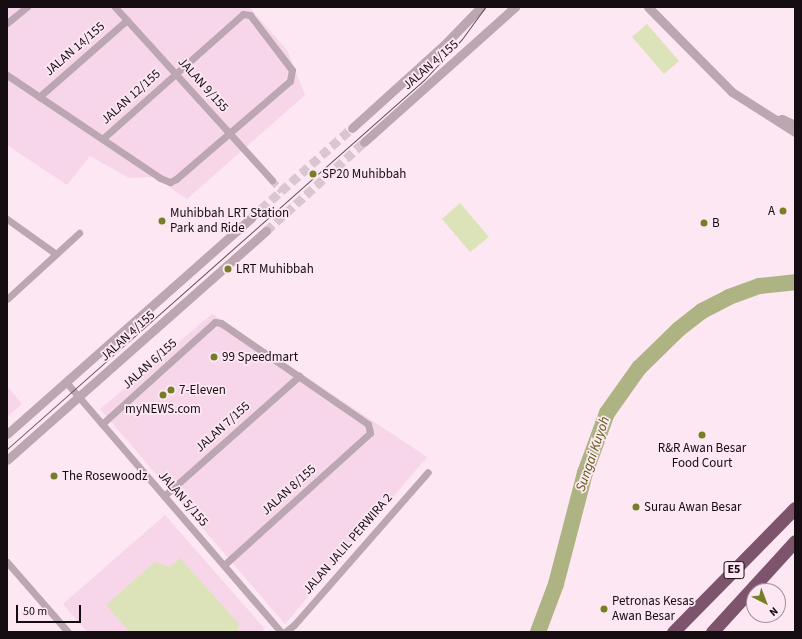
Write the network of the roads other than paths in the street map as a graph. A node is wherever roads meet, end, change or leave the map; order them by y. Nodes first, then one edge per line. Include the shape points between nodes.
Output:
1 (27, 7) edge
2 (115, 7) edge
3 (481, 7) edge
4 (515, 7) edge
5 (648, 7) edge
6 (127, 20) junction
7 (7, 23) edge
8 (176, 74) junction
9 (7, 75) edge
10 (39, 96) junction
11 (782, 122) junction
12 (795, 125) edge
13 (352, 128) tunnel mouth
14 (795, 132) edge
15 (230, 133) junction
16 (102, 139) junction
17 (364, 142) tunnel mouth
18 (272, 180) tunnel mouth
19 (251, 218) tunnel mouth
20 (7, 219) edge
21 (266, 231) tunnel mouth
22 (79, 233) dead end
23 (56, 254) junction
24 (7, 299) edge
25 (299, 376) junction
26 (66, 382) junction
27 (80, 398) junction
28 (102, 424) junction
29 (7, 434) edge
30 (7, 460) edge
31 (428, 472) dead end
32 (164, 496) junction
33 (795, 508) edge
34 (795, 542) edge
35 (7, 562) edge
36 (224, 566) junction
37 (68, 632) edge
38 (281, 632) edge
39 (285, 632) edge
40 (673, 632) edge
41 (712, 632) edge

1 - 7 street
2 - 6 street, JALAN 9/155
3 - 13 street, JALAN 4/155 via 444,45
4 - 17 street, JALAN 4/155
5 - 11 street via 732,92
6 - 8 street, JALAN 9/155
6 - 10 street, JALAN 14/155
8 - 15 street, JALAN 9/155
8 - 15 street, JALAN 12/155 via 246,14 289,65 292,75 290,81
8 - 16 street, JALAN 12/155
9 - 10 street
10 - 16 street
11 - 12 street
11 - 14 street
15 - 16 street via 170,182
15 - 18 street, JALAN 9/155
19 - 26 street, JALAN 4/155
20 - 23 street
21 - 27 street, JALAN 4/155
22 - 23 street
23 - 24 street
25 - 28 street, JALAN 6/155 via 221,323 215,322
25 - 32 street, JALAN 7/155
25 - 36 street, JALAN 8/155 via 368,424 370,433
26 - 27 street, JALAN 5/155
26 - 29 street, JALAN 4/155
27 - 28 street, JALAN 5/155
27 - 30 street, JALAN 4/155
28 - 32 street, JALAN 5/155
31 - 39 street, JALAN JALIL PERWIRA 2 via 294,625
32 - 36 street, JALAN 5/155
33 - 40 highway, E5
34 - 41 highway, E5
35 - 37 street
36 - 38 street, JALAN 5/155

